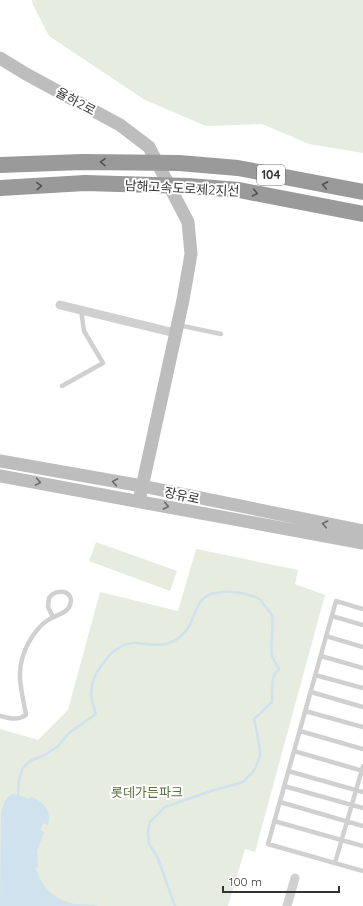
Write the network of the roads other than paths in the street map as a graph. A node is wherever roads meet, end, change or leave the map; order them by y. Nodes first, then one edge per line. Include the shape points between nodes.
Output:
1 (0, 58) edge
2 (0, 165) edge
3 (0, 188) edge
4 (363, 192) edge
5 (363, 214) edge
6 (60, 305) dead end
7 (81, 310) junction
8 (176, 329) junction
9 (221, 334) dead end
10 (62, 386) dead end
11 (0, 461) edge
12 (0, 476) edge
13 (142, 486) junction
14 (139, 501) junction
15 (363, 531) edge
16 (363, 544) edge
17 (363, 609) edge
18 (332, 616) junction
19 (53, 617) junction
20 (363, 625) edge
21 (326, 636) junction
22 (363, 647) edge
23 (321, 656) junction
24 (363, 668) edge
25 (316, 675) junction
26 (363, 688) edge
27 (310, 692) junction
28 (363, 707) edge
29 (305, 711) junction
30 (0, 716) edge
31 (363, 728) edge
32 (300, 731) junction
33 (363, 749) edge
34 (294, 751) junction
35 (363, 769) edge
36 (288, 771) junction
37 (284, 786) junction
38 (356, 790) junction
39 (363, 792) edge
40 (280, 802) junction
41 (352, 805) junction
42 (363, 808) edge
43 (274, 821) junction
44 (347, 821) junction
45 (363, 826) edge
46 (342, 840) junction
47 (363, 846) edge
48 (335, 863) junction
49 (363, 871) edge
50 (295, 878) dead end
51 (287, 906) edge

1 - 8 main road, 율하2로 via 120,125 149,147 188,222 191,254
4 -> 2 highway, 남해고속도로제2지선 / 104 via 238,168 179,163 82,162
3 -> 5 highway, 남해고속도로제2지선 / 104 via 85,183 188,186 239,190
6 - 7 street
7 - 8 street
7 - 10 lane via 84,331 103,363
8 - 9 lane
8 - 13 main road
13 -> 11 main road, 장유로
12 -> 14 main road, 장유로
13 - 14 main road
15 -> 13 main road, 장유로
14 -> 16 main road, 장유로
17 - 18 lane via 336,601
18 - 20 lane
18 - 21 lane
19 - 19 lane via 68,610 71,603 68,594 59,591 49,598 48,607
19 - 30 lane via 36,631 22,659 20,673 26,715 13,719
21 - 22 lane
21 - 23 lane
23 - 24 lane
23 - 25 lane
25 - 26 lane
25 - 27 lane
27 - 28 lane
27 - 29 lane
29 - 31 lane
29 - 32 lane
32 - 33 lane
32 - 34 lane
34 - 35 lane
34 - 36 lane
35 - 38 lane
36 - 37 lane
36 - 38 lane
37 - 40 lane
37 - 41 lane
38 - 39 lane
38 - 41 lane
40 - 43 lane
40 - 44 lane
41 - 42 lane
41 - 44 lane
43 - 46 lane
43 - 48 lane via 268,844
44 - 45 lane
44 - 46 lane
46 - 47 lane
46 - 48 lane
48 - 49 lane
50 - 51 street

